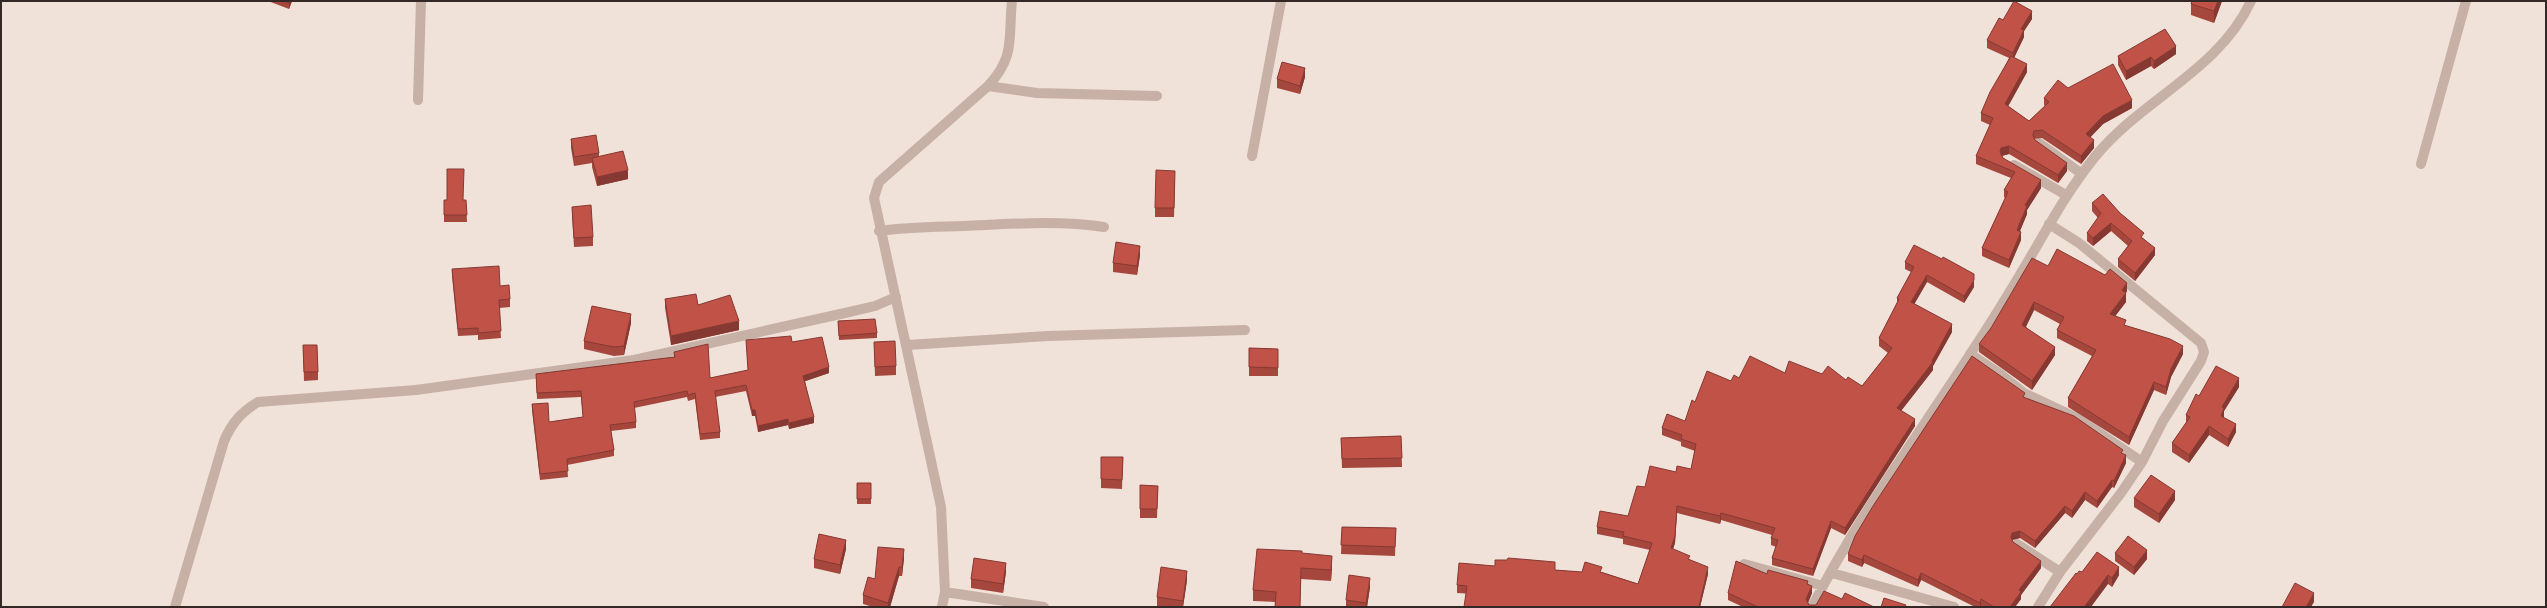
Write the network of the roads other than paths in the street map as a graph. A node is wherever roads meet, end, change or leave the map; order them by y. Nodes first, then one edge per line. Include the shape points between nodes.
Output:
1 (421, 1) edge
2 (1012, 1) edge
3 (1282, 1) edge
4 (2251, 1) edge
5 (2466, 1) edge
6 (988, 86) junction
7 (1157, 96) dead end
8 (418, 100) dead end
9 (2039, 143) edge
10 (1252, 156) dead end
11 (2006, 160) edge
12 (2422, 164) dead end
13 (2082, 174) junction
14 (2066, 195) junction
15 (2049, 224) junction
16 (1104, 227) dead end
17 (879, 231) junction
18 (896, 297) junction
19 (1245, 330) dead end
20 (907, 345) junction
21 (1970, 354) junction
22 (2142, 462) junction
23 (2017, 544) edge
24 (1744, 564) edge
25 (2060, 572) junction
26 (1832, 573) junction
27 (1823, 586) junction
28 (945, 592) junction
29 (175, 607) edge
30 (942, 607) edge
31 (1044, 607) edge
32 (1812, 607) edge
33 (1954, 607) edge
34 (2038, 607) edge

1 - 8 street
2 - 6 street via 1011,31 1004,68
3 - 10 street
4 - 13 street via 2231,33 2214,53 2125,125 2095,156
5 - 12 street
6 - 7 street via 1037,93
6 - 17 street via 879,182 874,198
9 - 13 street
11 - 14 street
13 - 14 street
14 - 15 street
15 - 21 street
15 - 22 street via 2079,243 2182,326 2202,346 2204,356 2163,421
16 - 17 street via 1075,223 1005,223
17 - 18 street
18 - 20 street
18 - 29 street via 875,306 634,360 416,390 258,402 233,422 224,441
19 - 20 street via 1048,336
20 - 28 street via 941,507
21 - 22 street via 2024,393 2077,418
21 - 26 street via 1883,484
22 - 25 street
23 - 25 street
24 - 27 street
25 - 34 street
26 - 27 street
26 - 33 street
27 - 32 street
28 - 30 street
28 - 31 street

